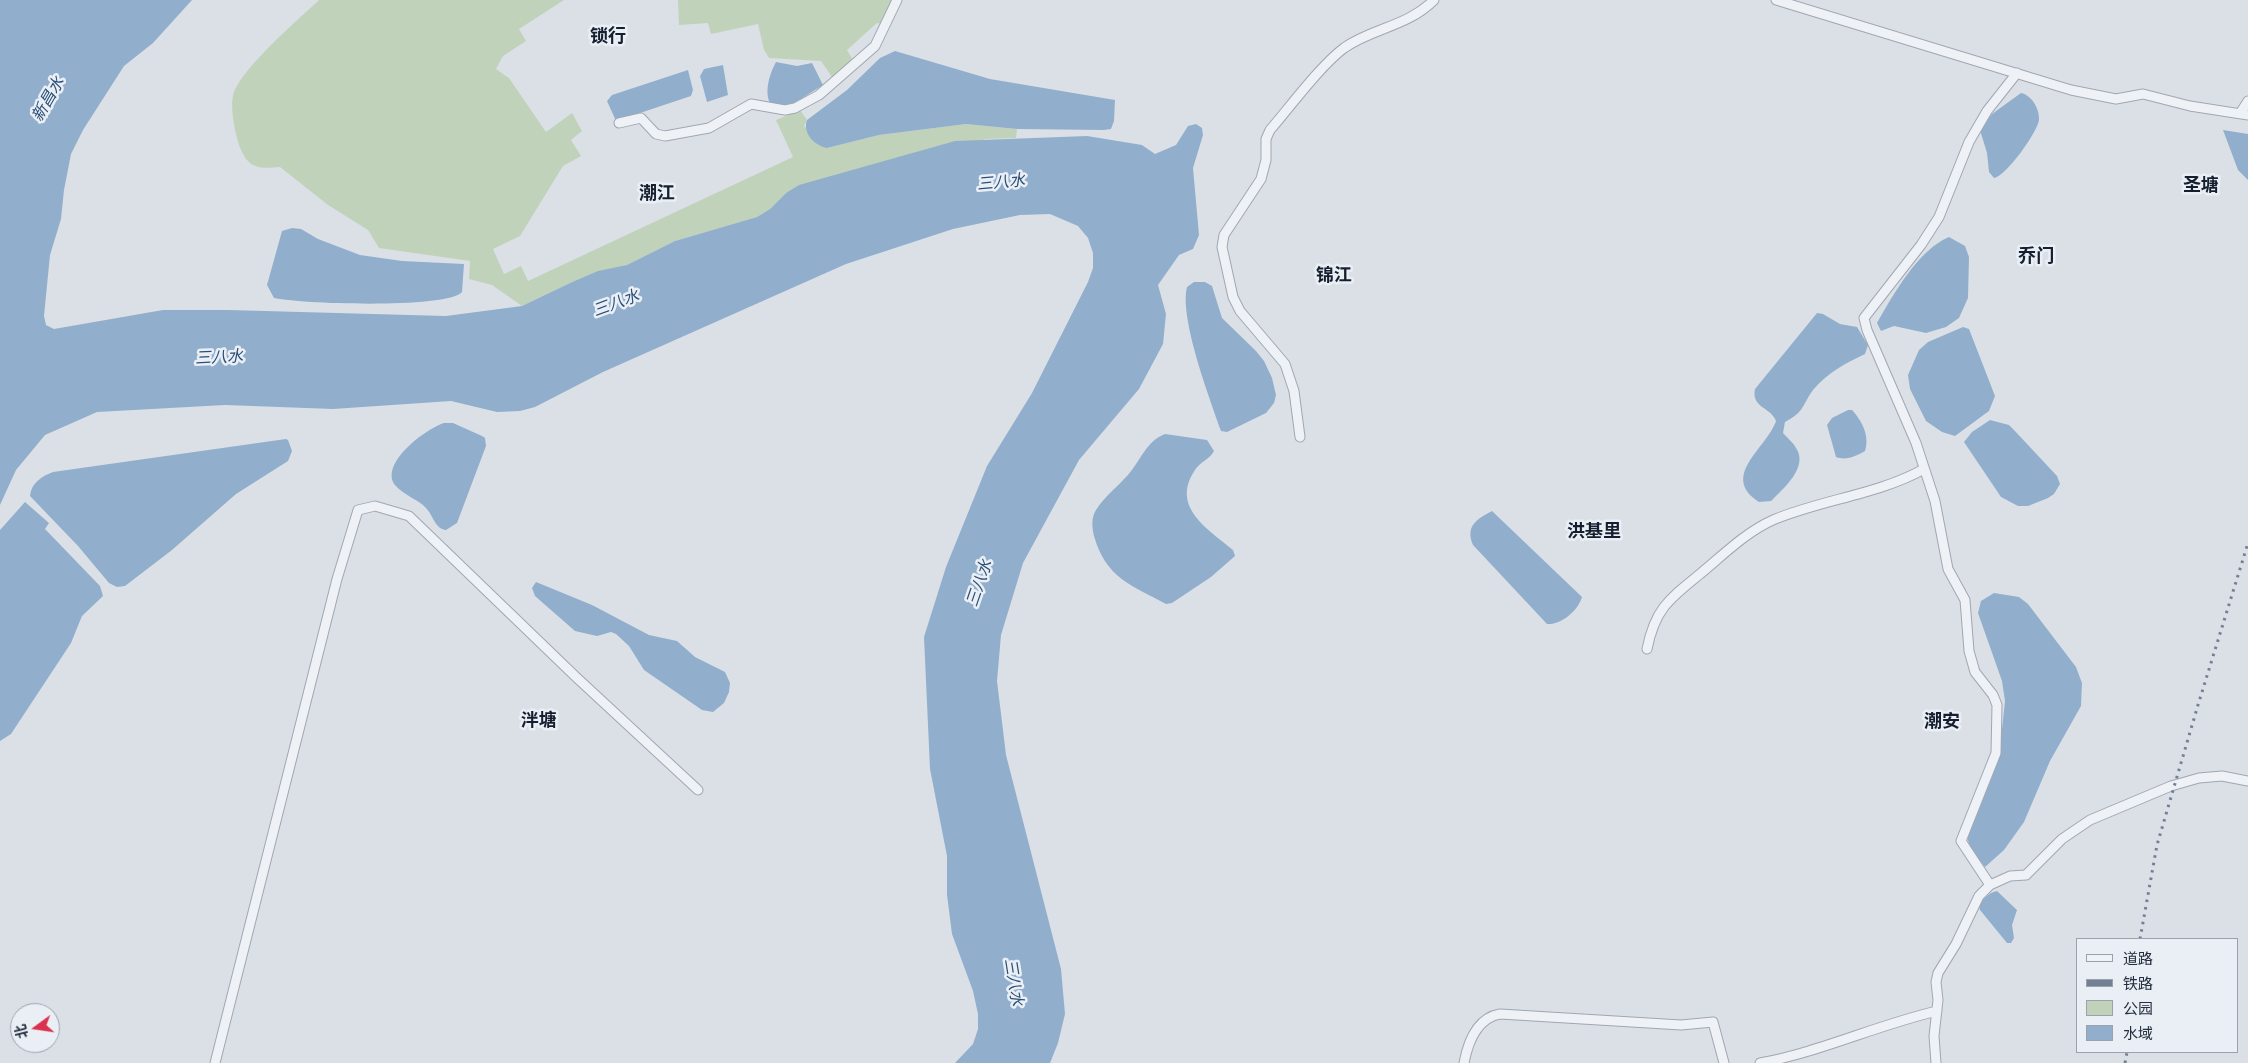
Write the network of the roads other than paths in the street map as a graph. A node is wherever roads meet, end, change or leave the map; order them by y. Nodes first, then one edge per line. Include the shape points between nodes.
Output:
1 (897, 0) edge
2 (1434, 0) edge
3 (1776, 0) edge
4 (2017, 74) junction
5 (2248, 101) edge
6 (2245, 114) edge
7 (619, 123) dead end
8 (1300, 436) dead end
9 (1924, 469) junction
10 (1647, 649) dead end
11 (2248, 781) edge
12 (698, 790) dead end
13 (1990, 885) junction
14 (1936, 1011) junction
15 (215, 1063) edge
16 (1464, 1063) edge
17 (1724, 1063) edge
18 (1760, 1063) edge
19 (1936, 1063) edge

1 - 7 street via 875,46 818,95 795,108 779,111 751,104 709,128 665,136 656,134 641,118
2 - 8 street via 1404,22 1344,48 1325,67 1270,130 1261,179 1224,235 1222,247 1233,297 1240,311 1285,364 1294,391
3 - 4 street
4 - 6 street via 2116,99 2143,94 2190,106
4 - 9 street via 1987,111 1969,142 1939,217 1864,318 1866,330 1879,354
5 - 6 street
9 - 10 street via 1902,481 1771,521 1744,538 1661,608 1651,627
9 - 13 street via 1938,514 1948,569 1965,600 1969,650 1976,672 1997,705 1996,753 1961,841
11 - 13 street via 2222,776 2171,786 2090,820 2062,839 2026,875 2010,876
12 - 15 street via 409,516 375,506 358,510 337,579
13 - 14 street via 1979,896 1956,944 1939,970
14 - 18 street via 1786,1058
14 - 19 street
16 - 17 street via 1479,1026 1488,1017 1500,1014 1681,1025 1712,1022

